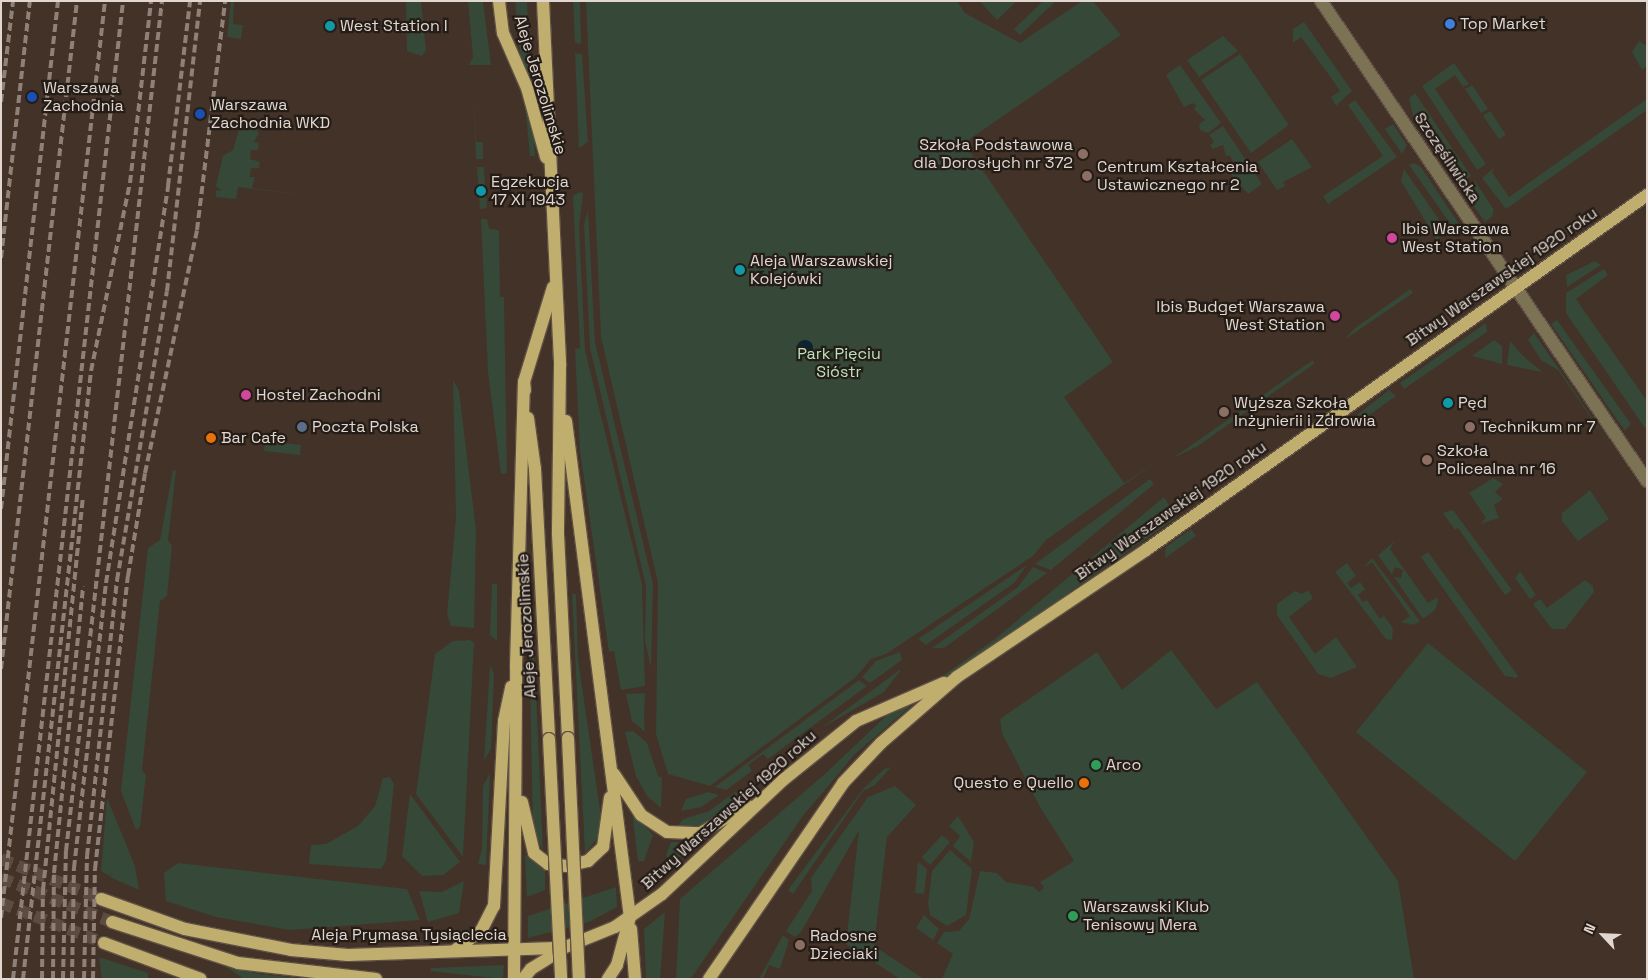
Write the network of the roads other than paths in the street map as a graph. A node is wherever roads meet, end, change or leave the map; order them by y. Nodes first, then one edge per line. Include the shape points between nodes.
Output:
1 (499, 1) edge
2 (543, 1) edge
3 (1321, 1) edge
4 (552, 179) junction
5 (1647, 195) edge
6 (556, 277) junction
7 (1515, 288) junction
8 (560, 366) junction
9 (524, 382) junction
10 (1647, 481) edge
11 (516, 667) junction
12 (958, 677) junction
13 (517, 769) junction
14 (612, 770) junction
15 (783, 780) junction
16 (101, 899) tunnel mouth
17 (630, 917) junction
18 (112, 922) tunnel mouth
19 (104, 943) tunnel mouth
20 (563, 948) junction
21 (454, 951) junction
22 (515, 951) junction
23 (201, 979) edge
24 (376, 979) edge
25 (514, 979) edge
26 (523, 979) edge
27 (560, 979) edge
28 (579, 979) edge
29 (608, 979) edge
30 (635, 979) edge
31 (709, 979) edge

1 - 4 main road, Aleje Jerozolimskie via 503,33 527,88
2 - 4 main road, Aleje Jerozolimskie
3 - 7 street, Szczęśliwicka
4 - 6 main road, Aleje Jerozolimskie
5 - 7 main road, Bitwy Warszawskiej 1920 roku
6 - 8 main road, Aleje Jerozolimskie
6 - 9 main road, Aleje Jerozolimskie
7 - 10 street, Szczęśliwicka
7 - 12 main road, Bitwy Warszawskiej 1920 roku via 1146,550
8 - 14 main road via 576,519
8 - 28 main road, Aleje Jerozolimskie, bridge via 558,534
9 - 11 main road
9 - 27 main road, Aleje Jerozolimskie, bridge via 535,469
11 - 13 main road
11 - 21 main road via 504,720 494,906 481,931
12 - 15 main road, Bitwy Warszawskiej 1920 roku via 856,721
12 - 31 main road, Bitwy Warszawskiej 1920 roku via 881,743 837,790
13 - 14 main road via 534,853 548,864 566,866 588,861 603,847
13 - 22 main road
14 - 15 main road via 648,823 680,836 714,828
14 - 17 main road
15 - 17 main road, Bitwy Warszawskiej 1920 roku via 662,894
16 - 21 main road, Aleja Prymasa Tysiąclecia via 186,929 262,946 348,955
17 - 20 main road, Bitwy Warszawskiej 1920 roku
17 - 29 main road via 617,965
17 - 30 main road
18 - 24 main road via 238,963
19 - 23 main road
20 - 22 main road, Aleja Prymasa Tysiąclecia
20 - 26 main road via 531,969
21 - 22 main road, Aleja Prymasa Tysiąclecia
22 - 25 main road

